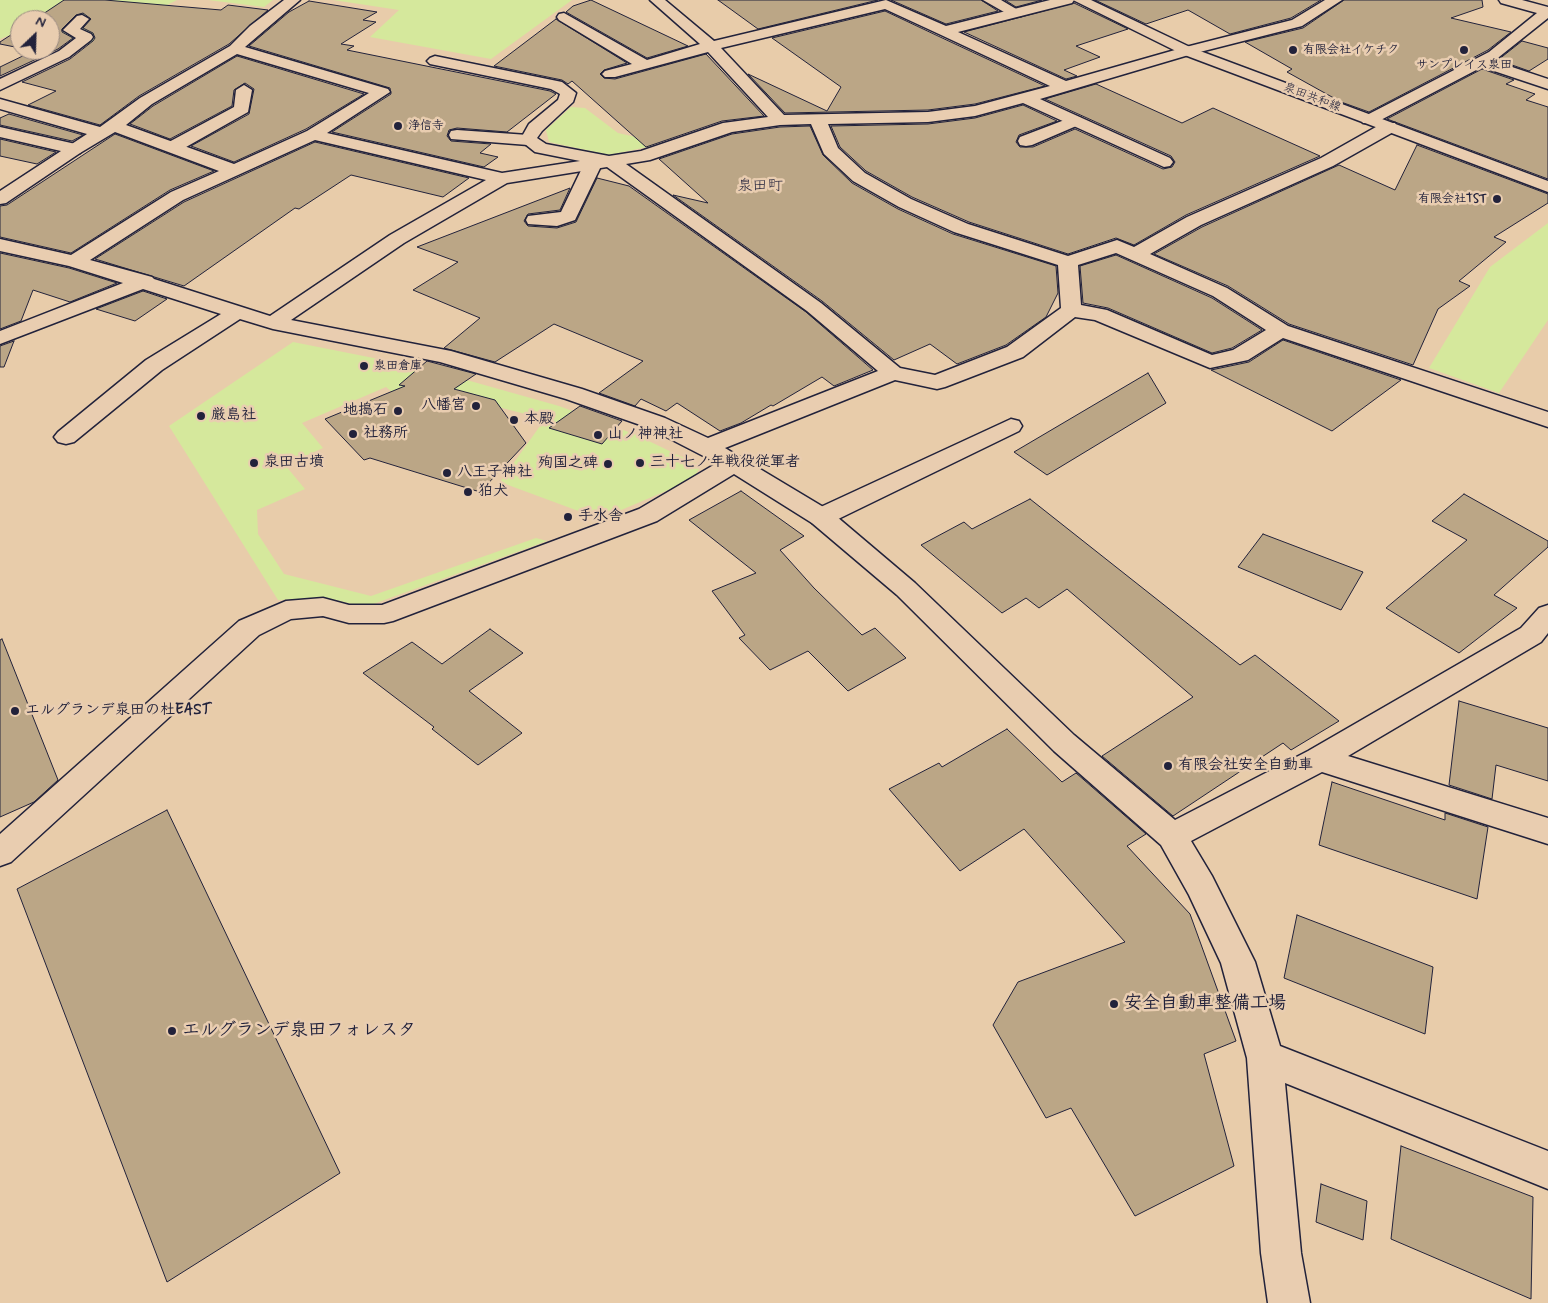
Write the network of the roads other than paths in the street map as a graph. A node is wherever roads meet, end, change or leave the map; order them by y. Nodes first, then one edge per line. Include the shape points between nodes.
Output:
1 (293, 0) edge
2 (657, 0) edge
3 (990, 0) edge
4 (1067, 0) edge
5 (1080, 0) edge
6 (1335, 0) edge
7 (1506, 0) edge
8 (1548, 11) edge
9 (1016, 13) junction
10 (564, 17) dead end
11 (82, 19) dead end
12 (944, 31) junction
13 (712, 46) junction
14 (235, 49) junction
15 (1187, 51) junction
16 (434, 61) dead end
17 (1481, 62) junction
18 (645, 65) junction
19 (610, 74) dead end
20 (1548, 84) edge
21 (0, 85) edge
22 (1063, 86) junction
23 (244, 90) dead end
24 (1025, 98) junction
25 (0, 104) edge
26 (780, 120) junction
27 (818, 120) junction
28 (1369, 120) junction
29 (1075, 121) junction
30 (1389, 127) junction
31 (107, 129) junction
32 (0, 132) edge
33 (313, 135) junction
34 (457, 135) dead end
35 (528, 140) junction
36 (1026, 141) dead end
37 (173, 147) junction
38 (74, 149) junction
39 (1164, 162) dead end
40 (602, 163) junction
41 (234, 170) junction
42 (502, 178) junction
43 (1548, 188) edge
44 (0, 199) edge
45 (535, 220) dead end
46 (0, 245) edge
47 (1135, 254) junction
48 (74, 261) junction
49 (1068, 262) junction
50 (145, 281) junction
51 (1071, 310) junction
52 (238, 312) junction
53 (273, 322) junction
54 (1281, 330) junction
55 (0, 338) edge
56 (893, 373) junction
57 (1548, 420) edge
58 (1010, 426) dead end
59 (66, 437) dead end
60 (707, 447) junction
61 (733, 464) junction
62 (821, 516) junction
63 (1548, 615) edge
64 (1319, 759) junction
65 (1548, 831) edge
66 (1172, 836) junction
67 (0, 853) edge
68 (1265, 1058) junction
69 (1548, 1170) edge
70 (1289, 1303) edge

1 - 14 street via 254,29
2 - 13 street
3 - 9 street
4 - 9 street
5 - 15 street, 泉田共和線
6 - 15 street via 1297,23
7 - 8 street
8 - 17 street
9 - 12 street
10 - 18 street
11 - 21 street via 70,30 86,37 64,54
12 - 13 street via 887,4
12 - 22 street
13 - 18 street
13 - 26 street
14 - 31 street via 146,101
14 - 33 street via 382,92
15 - 22 street
15 - 28 street, 泉田共和線
16 - 35 street via 556,85 568,93 565,102 535,128
17 - 20 street
17 - 28 street
18 - 19 street
22 - 24 street
23 - 37 street via 242,109
24 - 27 street via 974,111 928,117
24 - 29 street
25 - 31 street
26 - 27 street
26 - 40 street via 729,127 644,156
27 - 49 street via 830,150 859,177 904,203 961,228
28 - 30 street, 泉田共和線
29 - 36 street
29 - 39 street
30 - 43 street, 泉田共和線
30 - 47 street via 1327,162 1194,221
31 - 37 street
31 - 38 street
32 - 38 street
33 - 41 street
33 - 42 street
34 - 35 street
35 - 40 street via 541,148
37 - 41 street
38 - 44 street
40 - 42 street
40 - 45 street via 568,216 557,220
40 - 56 street via 814,307
41 - 48 street via 177,196
42 - 53 street via 397,239
46 - 48 street
47 - 49 street via 1117,246
47 - 54 street via 1220,292
48 - 50 street
49 - 51 street
50 - 52 street
50 - 55 street
51 - 54 street via 1100,314 1210,362 1240,355
51 - 56 street via 1015,352 937,382
52 - 53 street
52 - 59 street via 154,366
53 - 60 street via 443,356 556,388 657,423
54 - 57 street
56 - 60 street
58 - 62 street
60 - 61 street
61 - 62 street
61 - 67 street via 648,515 384,614 349,614 323,607 286,610 249,628
62 - 66 street via 906,589 1064,742
63 - 64 street via 1531,635
64 - 65 street
64 - 66 street
66 - 68 street via 1238,962
68 - 69 street
68 - 70 street via 1281,1253

